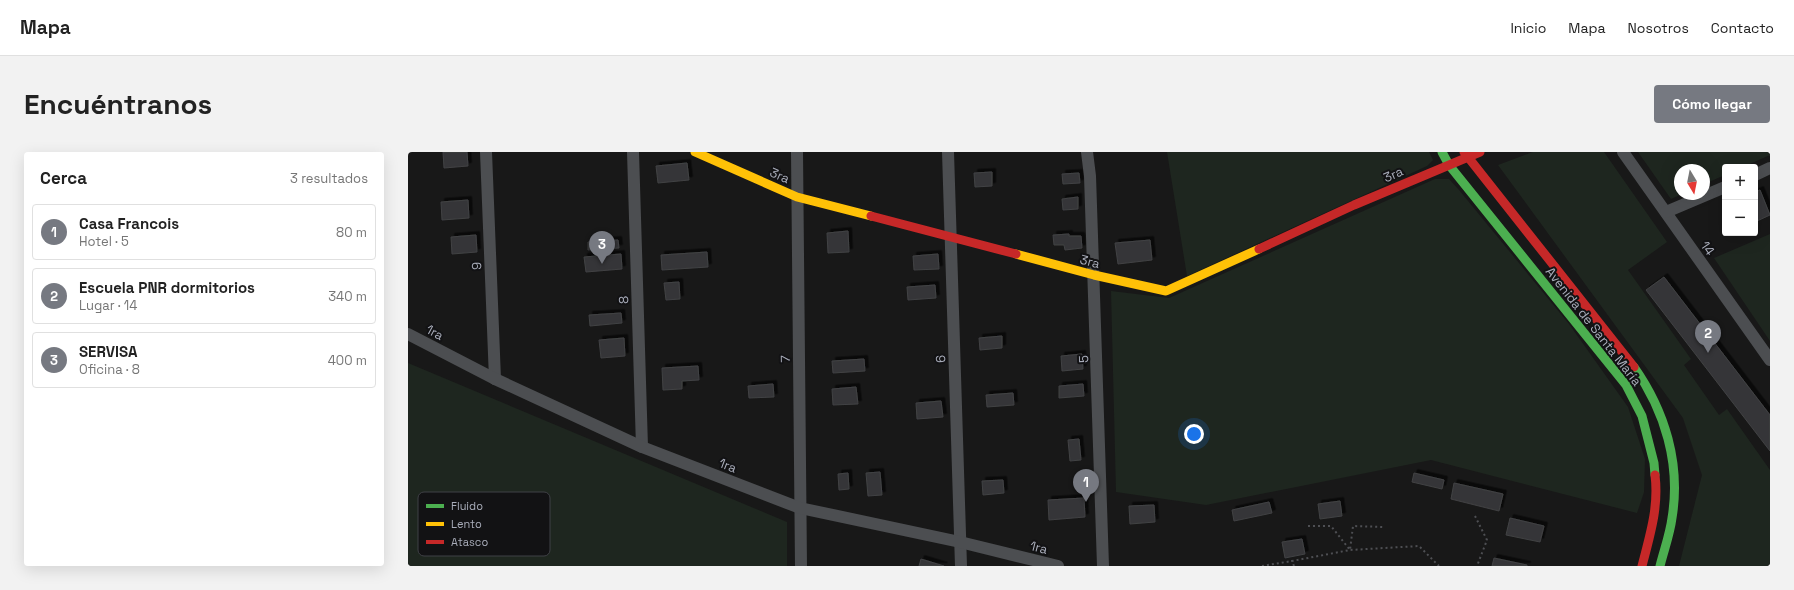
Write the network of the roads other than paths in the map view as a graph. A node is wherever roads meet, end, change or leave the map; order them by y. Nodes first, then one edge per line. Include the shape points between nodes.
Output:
1 (486, 152) edge
2 (633, 152) edge
3 (695, 152) edge
4 (797, 152) edge
5 (948, 152) edge
6 (1087, 152) edge
7 (1442, 152) edge
8 (1480, 152) edge
9 (1624, 152) edge
10 (1466, 155) edge
11 (1449, 165) junction
12 (1770, 168) edge
13 (1758, 173) edge
14 (1722, 188) edge
15 (797, 197) junction
16 (1666, 212) junction
17 (950, 236) junction
18 (1094, 275) junction
19 (408, 334) edge
20 (1770, 360) edge
21 (495, 379) junction
22 (642, 448) junction
23 (800, 508) junction
24 (960, 542) junction
25 (801, 566) edge
26 (961, 566) edge
27 (1058, 566) edge
28 (1104, 566) edge
29 (1642, 566) edge
30 (1660, 566) edge

1 - 21 street, 9
2 - 22 street, 8
3 - 15 street, 3ra
4 - 15 street, 7
5 - 17 street, 6
6 - 18 street, 5
7 - 11 street, Avenida de Santa María
8 - 10 street, 3ra
9 - 16 street, 14
10 - 11 street, 3ra
10 - 30 street, Avenida de Santa María via 1623,350 1658,408 1667,433 1675,488 1673,514
11 - 18 street, 3ra via 1354,205 1166,291
11 - 29 street, Avenida de Santa María via 1626,385 1642,416 1654,464 1656,490 1655,514
12 - 13 street
14 - 16 street
15 - 17 street, 3ra
15 - 23 street, 7
16 - 20 street, 14
17 - 18 street, 3ra
17 - 24 street, 6
18 - 28 street, 5
19 - 21 street, 1ra
21 - 22 street, 1ra
22 - 23 street, 1ra
23 - 24 street, 1ra
23 - 25 street, 7
24 - 26 street, 6
24 - 27 street, 1ra

